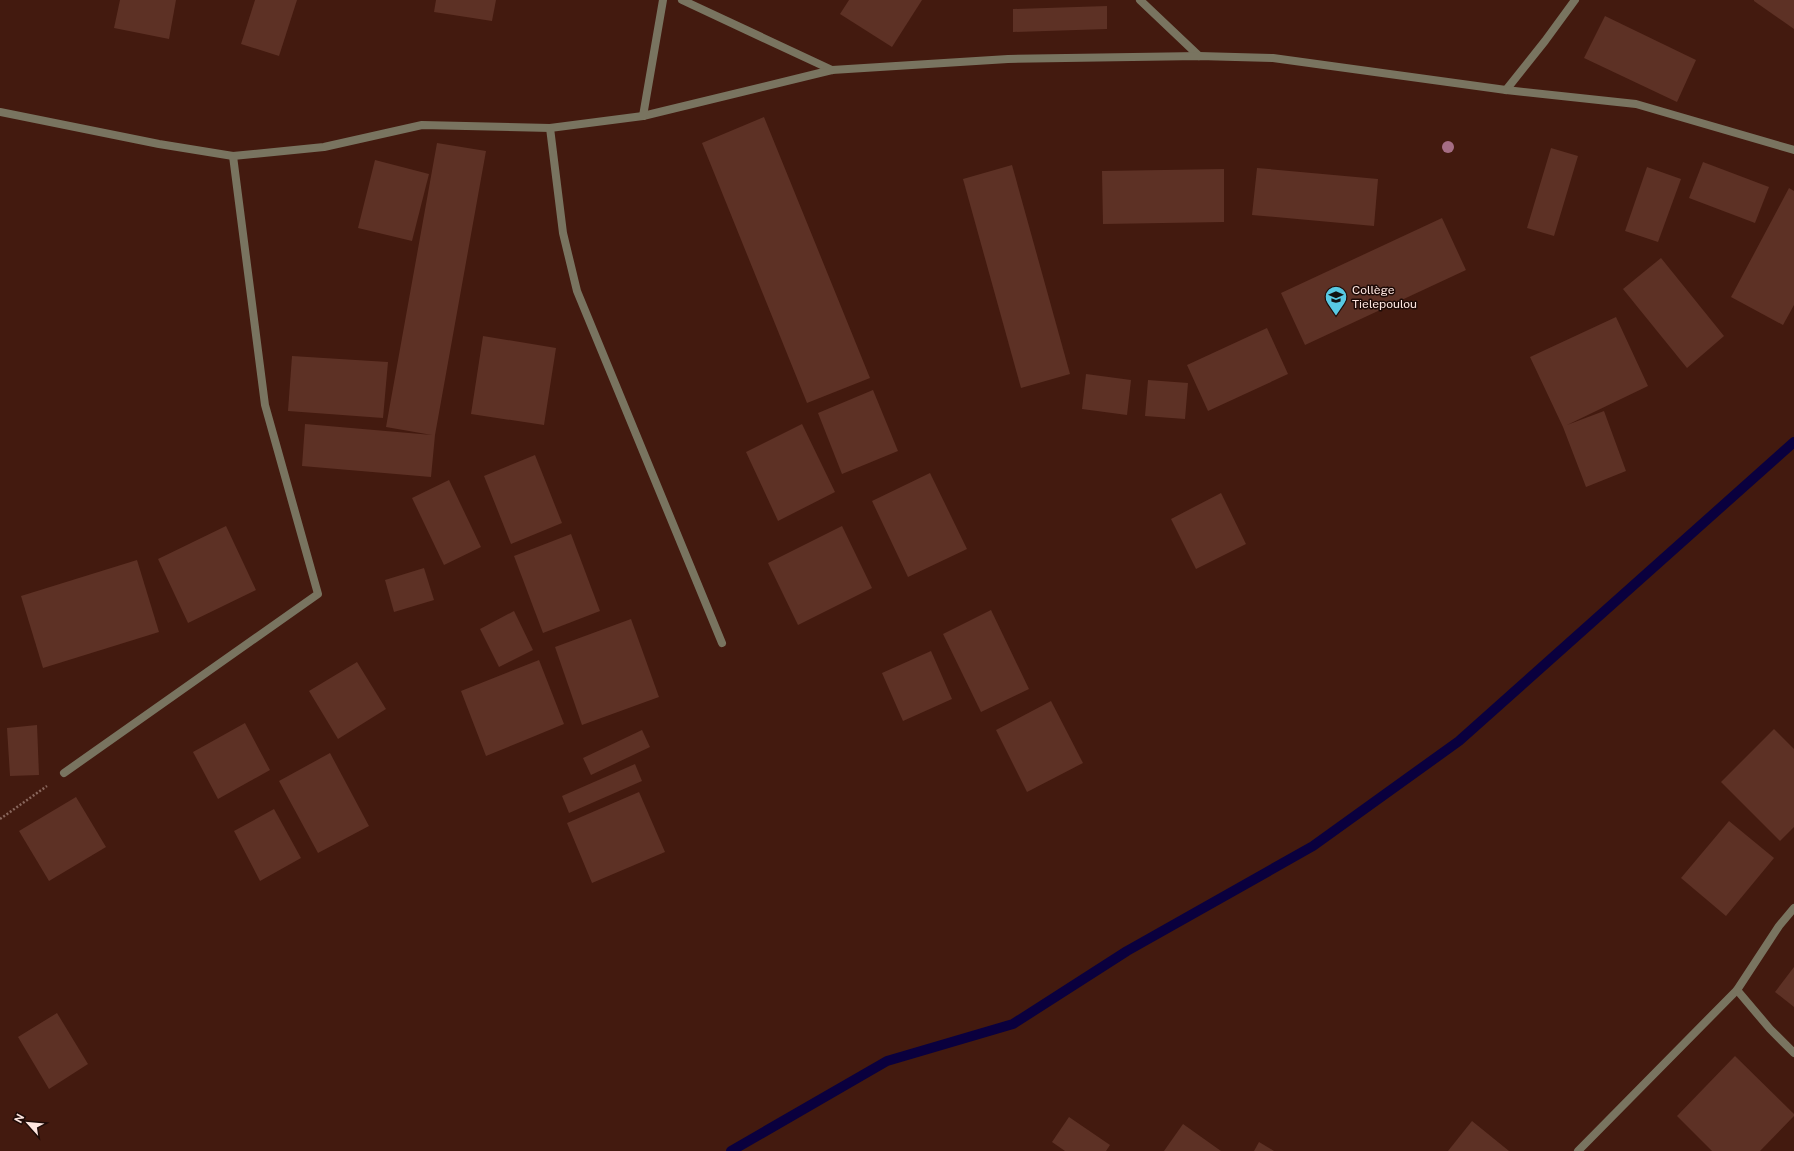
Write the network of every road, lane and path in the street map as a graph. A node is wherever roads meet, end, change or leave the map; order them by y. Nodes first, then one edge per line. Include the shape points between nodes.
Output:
1 (663, 0) edge
2 (682, 0) edge
3 (1140, 0) edge
4 (1575, 0) edge
5 (1199, 56) junction
6 (832, 70) junction
7 (1506, 90) junction
8 (0, 112) edge
9 (643, 116) junction
10 (550, 128) junction
11 (1794, 150) edge
12 (233, 156) junction
13 (722, 643) dead end
14 (64, 773) joint
15 (0, 819) edge
16 (1794, 908) edge
17 (1737, 990) junction
18 (1794, 1053) edge
19 (1578, 1151) edge

1 - 9 street
2 - 6 street
3 - 5 street
4 - 7 street
5 - 6 street via 1008,59
5 - 7 street via 1273,58
6 - 9 street
7 - 11 street via 1636,104
8 - 12 street
9 - 10 street
10 - 12 street via 422,125 324,147
10 - 13 street via 563,233 577,291
12 - 14 street via 266,405 318,594
14 - 15 path
16 - 17 street via 1779,926
17 - 18 street
17 - 19 street

